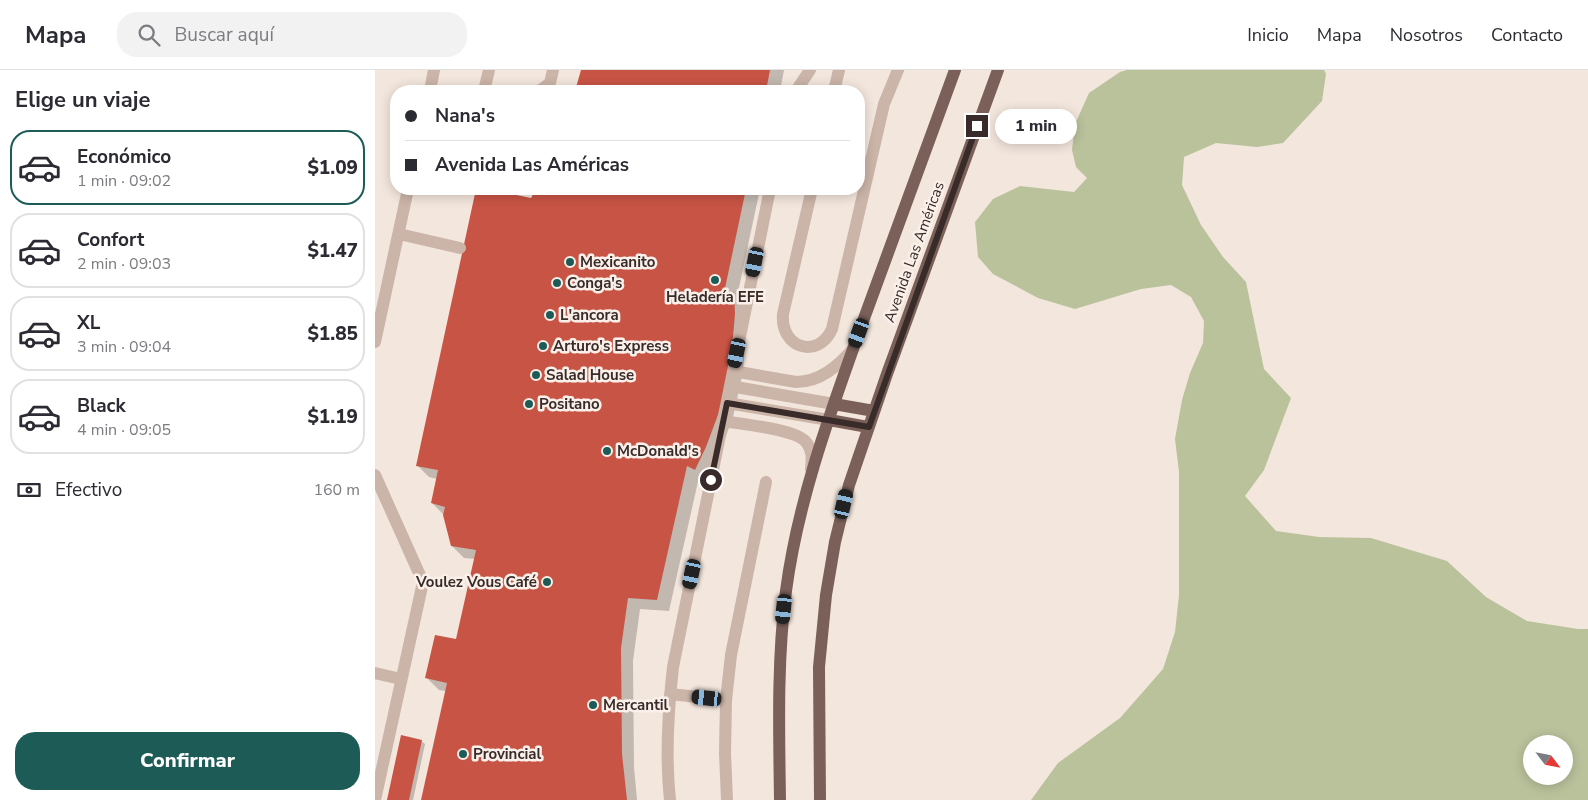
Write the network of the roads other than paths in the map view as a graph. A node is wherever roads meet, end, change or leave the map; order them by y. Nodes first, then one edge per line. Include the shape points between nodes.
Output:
1 (434, 70) edge
2 (489, 70) edge
3 (553, 70) edge
4 (810, 70) edge
5 (839, 70) edge
6 (898, 70) edge
7 (955, 70) edge
8 (998, 70) edge
9 (431, 85) edge
10 (485, 85) edge
11 (547, 85) edge
12 (800, 85) edge
13 (835, 85) edge
14 (865, 186) edge
15 (408, 195) edge
16 (770, 195) edge
17 (811, 195) edge
18 (863, 195) edge
19 (399, 234) junction
20 (460, 248) dead end
21 (375, 342) edge
22 (853, 349) junction
23 (733, 371) junction
24 (730, 386) junction
25 (727, 403) junction
26 (834, 404) junction
27 (874, 411) junction
28 (829, 420) junction
29 (723, 421) junction
30 (869, 427) junction
31 (810, 474) junction
32 (375, 475) edge
33 (766, 482) dead end
34 (375, 673) edge
35 (401, 679) junction
36 (670, 694) junction
37 (726, 700) junction
38 (375, 800) edge
39 (670, 800) edge
40 (727, 800) edge
41 (780, 800) edge
42 (820, 800) edge

1 - 9 lane
2 - 10 lane
3 - 11 lane
4 - 12 lane
5 - 13 lane
6 - 14 lane via 884,104
7 - 22 main road, Avenida Las Américas
8 - 27 main road, Avenida Las Américas
15 - 19 lane
16 - 23 lane
17 - 18 lane via 782,323 789,339 805,347 814,347 829,337
19 - 20 lane
19 - 21 lane
22 - 23 lane via 834,369 805,382
22 - 26 main road, Avenida Las Américas
23 - 24 lane
24 - 25 lane
24 - 26 lane
25 - 28 lane
25 - 29 lane
26 - 27 main road
26 - 28 main road, Avenida Las Américas
27 - 30 main road, Avenida Las Américas
28 - 30 main road
28 - 31 main road, Avenida Las Américas
29 - 31 lane via 799,436 811,451
29 - 36 lane
30 - 42 main road, Avenida Las Américas via 849,485 826,595 819,667
31 - 41 main road, Avenida Las Américas via 786,590 779,656
32 - 35 lane via 423,582
33 - 37 lane via 731,655
34 - 35 lane
35 - 38 lane
36 - 37 lane
36 - 39 lane via 667,737
37 - 40 lane

